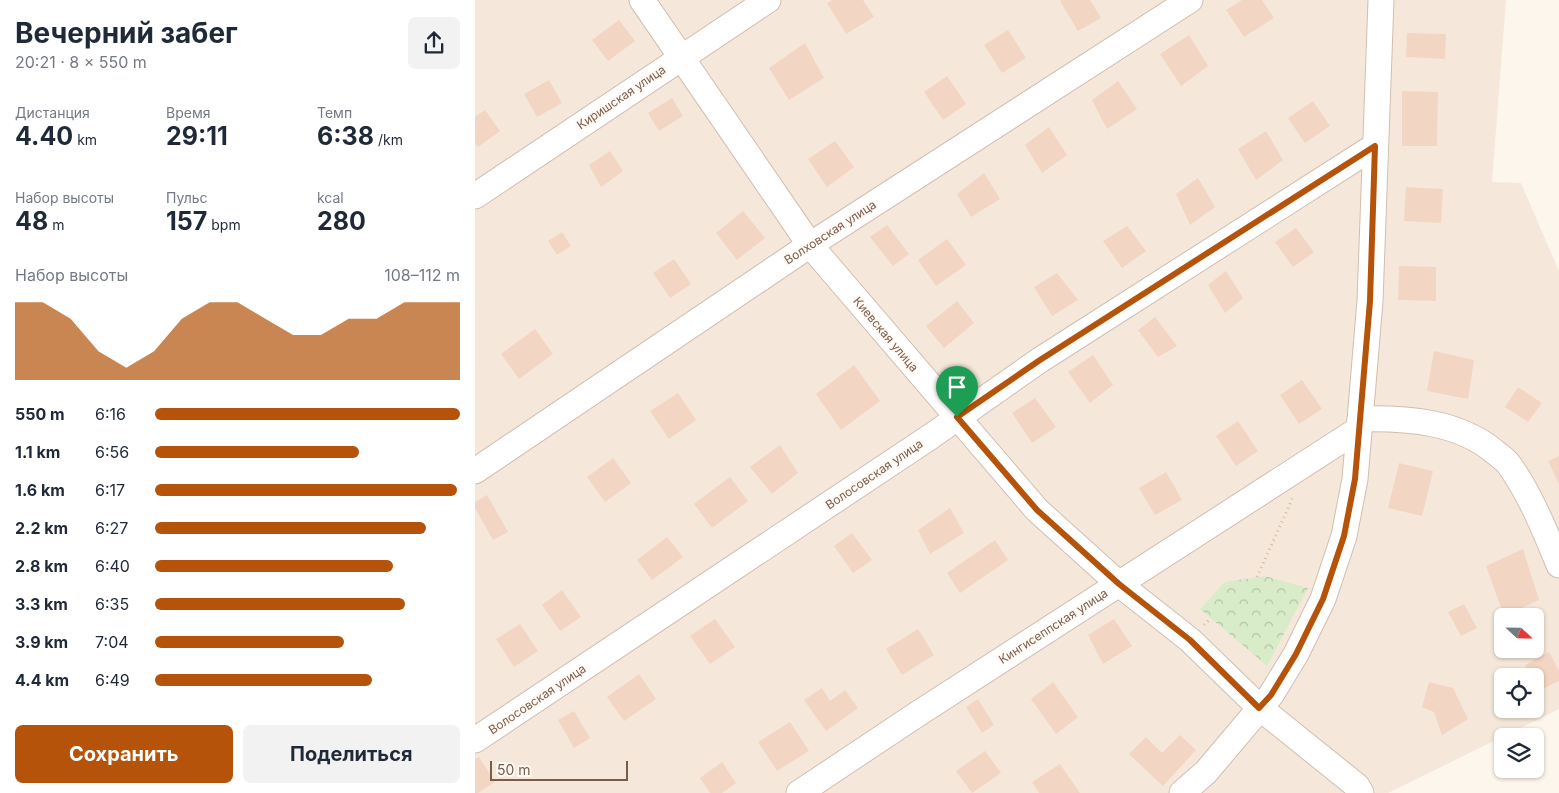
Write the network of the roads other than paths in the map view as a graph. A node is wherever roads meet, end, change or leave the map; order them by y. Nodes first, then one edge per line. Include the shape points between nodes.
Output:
1 (641, 0) edge
2 (768, 0) edge
3 (1190, 0) edge
4 (1381, 0) edge
5 (681, 57) junction
6 (1375, 146) junction
7 (475, 196) edge
8 (810, 245) junction
9 (957, 417) junction
10 (1359, 424) junction
11 (475, 471) edge
12 (1559, 565) edge
13 (1119, 584) junction
14 (1259, 708) junction
15 (475, 740) edge
16 (1359, 789) edge
17 (799, 793) edge
18 (1182, 793) edge

1 - 5 street, Киевская улица
2 - 5 street, Киришская улица
3 - 8 street, Волховская улица
4 - 6 street
5 - 7 street, Киришская улица
5 - 8 street, Киевская улица
6 - 9 street, Волосовская улица via 1040,360
6 - 10 street via 1370,301
8 - 9 street, Киевская улица
8 - 11 street, Волховская улица
9 - 13 street, Киевская улица via 1037,510
9 - 15 street, Волосовская улица
10 - 12 street via 1394,418 1427,422 1483,442 1509,465 1537,512
10 - 13 street, Кингисеппская улица
10 - 14 street via 1355,479 1344,536 1323,599 1296,654 1271,695
13 - 14 street, Киевская улица via 1190,640
13 - 17 street, Кингисеппская улица
14 - 16 street, Киевская улица
14 - 18 street via 1206,772

